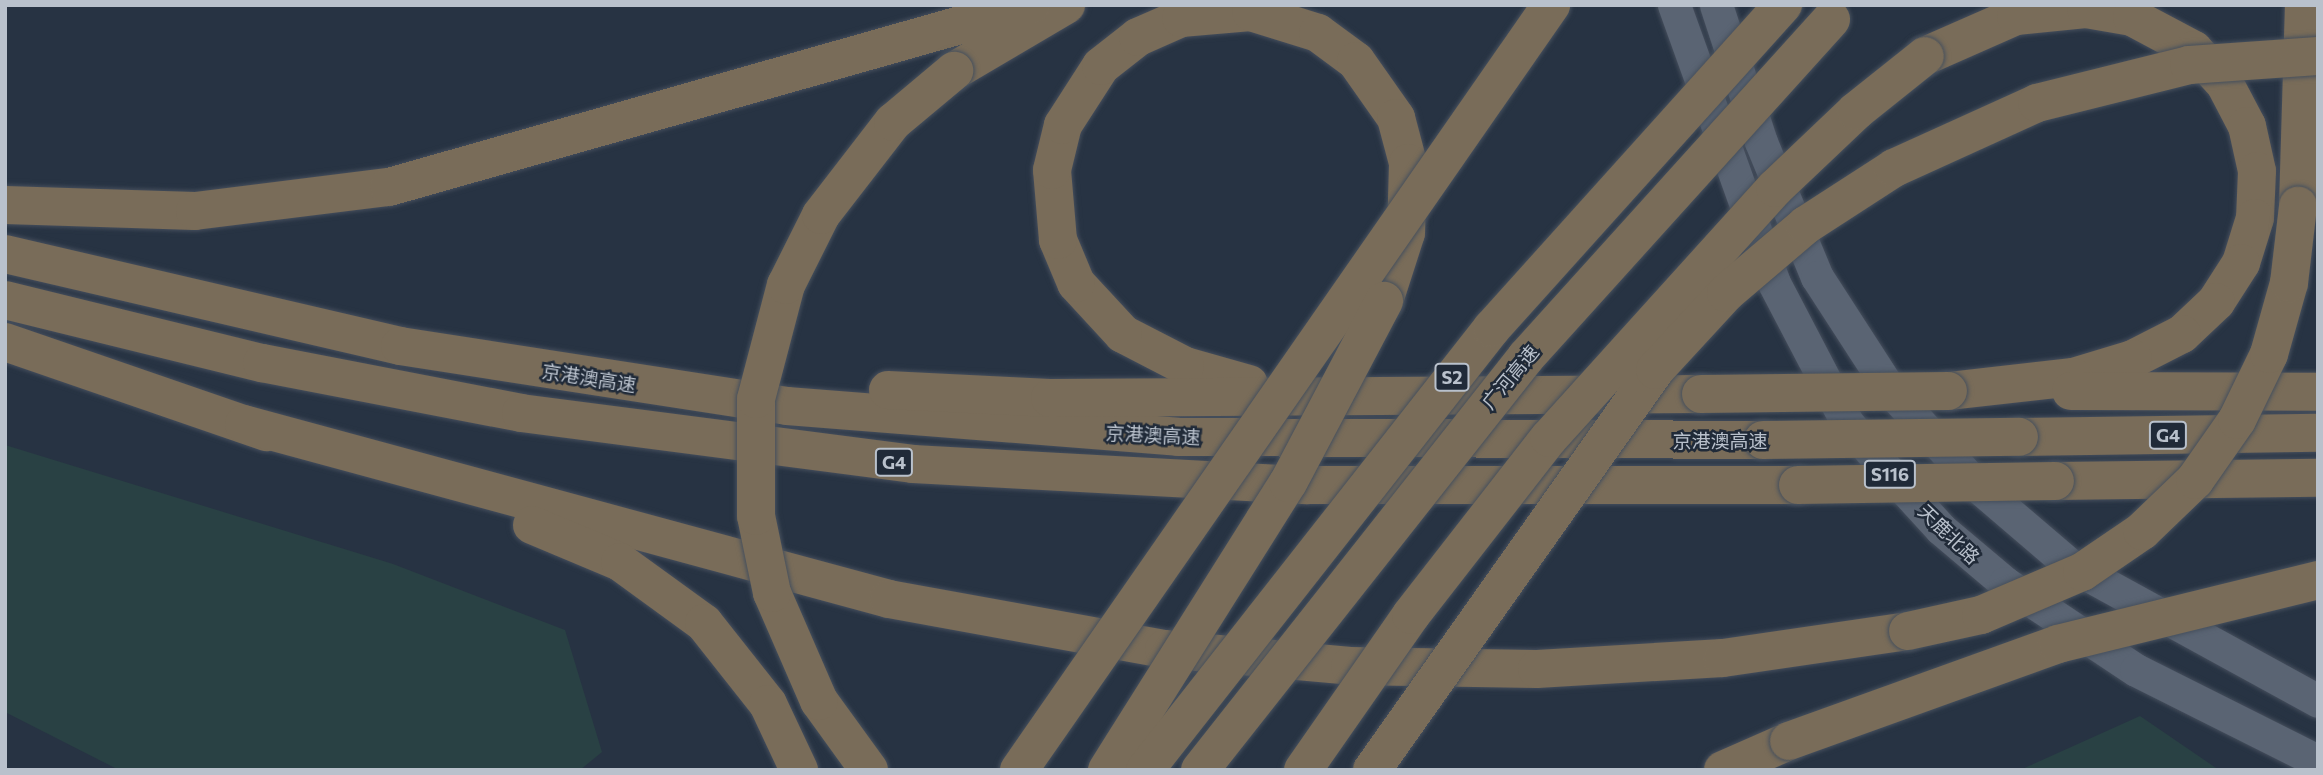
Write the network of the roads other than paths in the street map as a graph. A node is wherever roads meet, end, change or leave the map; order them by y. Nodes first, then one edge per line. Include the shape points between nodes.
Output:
1 (1031, 5) edge
2 (1066, 5) edge
3 (1550, 5) edge
4 (1674, 5) edge
5 (1716, 5) edge
6 (1783, 5) edge
7 (1845, 5) edge
8 (2304, 5) edge
9 (2318, 56) edge
10 (5, 205) edge
11 (5, 254) edge
12 (5, 300) edge
13 (5, 342) edge
14 (400, 346) junction
15 (1997, 389) junction
16 (2318, 392) edge
17 (1310, 393) junction
18 (244, 424) junction
19 (2318, 433) edge
20 (2318, 478) edge
21 (2318, 580) edge
22 (2318, 701) edge
23 (2318, 761) edge
24 (799, 770) edge
25 (869, 770) edge
26 (1018, 770) edge
27 (1107, 770) edge
28 (1145, 770) edge
29 (1200, 770) edge
30 (1303, 770) edge
31 (1372, 770) edge
32 (1724, 770) edge

1 - 10 highway via 452,173 324,198 169,211
2 - 25 highway, bridge via 954,71 867,151 821,215 786,285 757,399 753,477 772,593 819,701
3 - 26 highway, bridge
4 - 23 main road, 天鹿北路 / S116 via 1774,283 1846,421 1878,460 1941,529 2006,583 2136,670
5 - 22 main road, S116 via 1761,142 1817,276 1890,390 1974,484 2070,565
6 - 28 highway, S2, bridge via 1492,328
7 - 29 highway, 广河高速 / S2, bridge via 1526,357
8 - 18 highway, bridge via 2298,206 2289,283 2269,354 2238,420 2195,480 2143,531 2082,572 1981,615 1908,631 1723,658 1537,669 1350,666 1164,649 889,599
9 - 31 highway, bridge via 2189,65 2037,103 1917,155 1806,225 1726,293 1655,370
11 - 14 highway, 京港澳高速 / G4
12 - 20 highway, G4, bridge via 262,363 508,411 913,464 1307,485
13 - 18 highway
14 - 17 highway via 547,352 919,393 1180,398
14 - 19 highway, 京港澳高速 / G4, bridge via 774,404 1047,430 1309,441
15 - 16 highway
15 - 17 highway, bridge
15 - 30 highway, bridge via 2133,359 2200,319 2230,283 2250,241 2258,195 2254,148 2238,104 2211,66 2175,36 2132,17 2086,9 2016,16 1926,56 1856,111 1775,188 1549,438 1411,615
17 - 27 highway, bridge via 1207,374 1163,358 1123,334 1090,302 1065,262 1051,194 1063,125 1086,84 1138,37 1204,13 1274,16 1338,46 1385,97 1408,163 1406,233 1384,301 1288,483
18 - 24 highway via 588,548 649,580 710,630 768,704
21 - 32 highway, bridge via 2058,644 1789,741

